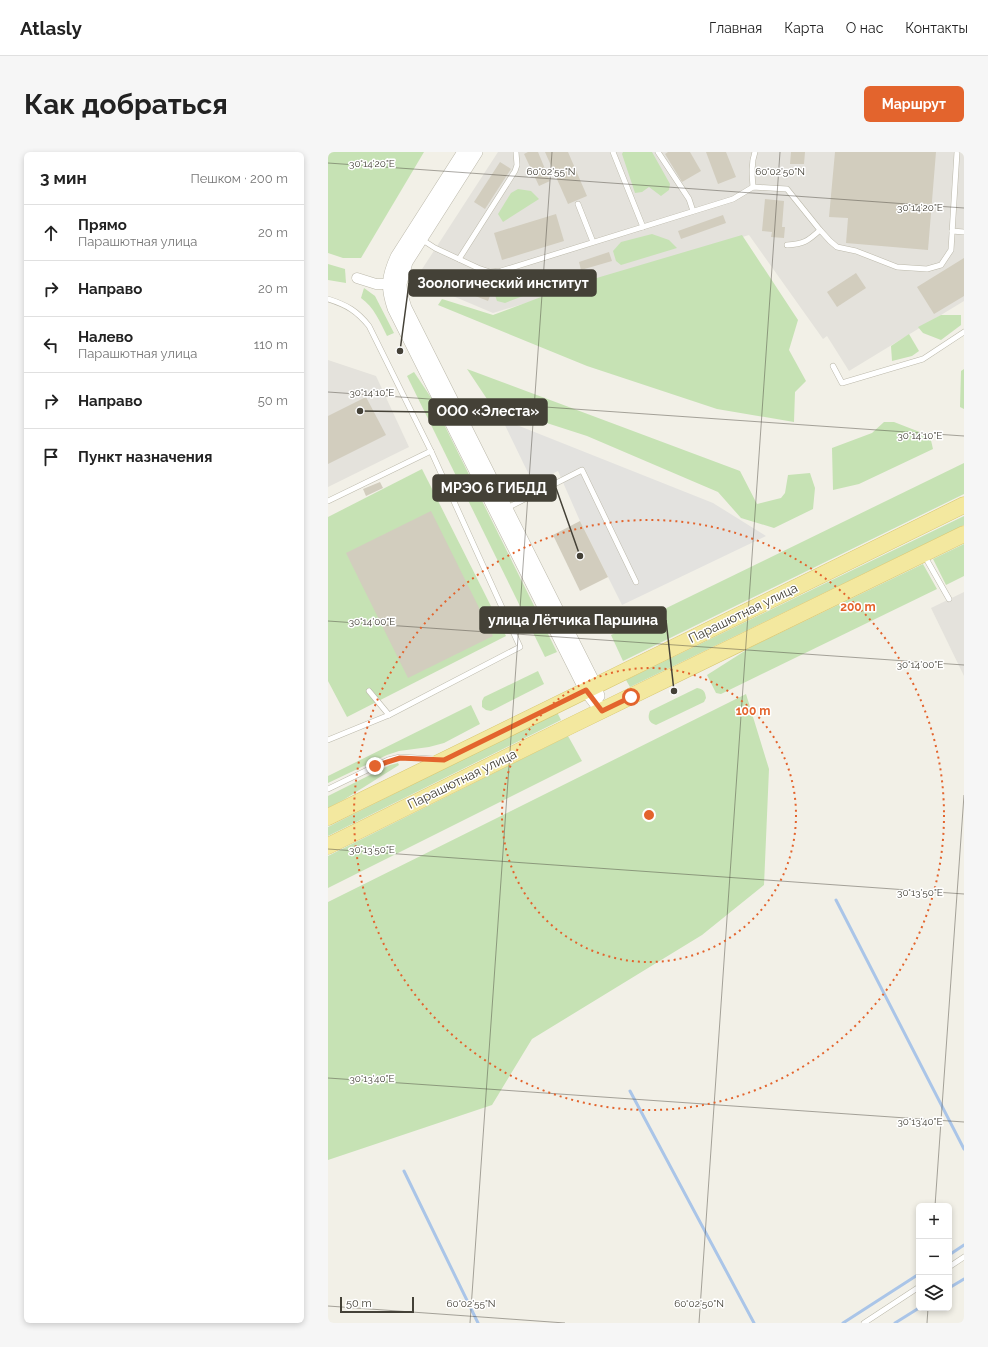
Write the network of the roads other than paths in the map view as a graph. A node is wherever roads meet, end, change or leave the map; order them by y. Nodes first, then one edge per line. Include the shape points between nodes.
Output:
1 (464, 152) edge
2 (476, 152) edge
3 (516, 152) edge
4 (613, 152) edge
5 (658, 152) edge
6 (755, 152) edge
7 (957, 152) edge
8 (754, 187) junction
9 (578, 204) dead end
10 (693, 212) junction
11 (643, 227) junction
12 (820, 230) junction
13 (952, 231) junction
14 (964, 232) edge
15 (420, 239) junction
16 (593, 242) junction
17 (787, 245) dead end
18 (459, 260) junction
19 (357, 278) dead end
20 (388, 284) junction
21 (328, 299) edge
22 (964, 332) edge
23 (833, 366) dead end
24 (430, 451) junction
25 (328, 501) edge
26 (964, 505) edge
27 (506, 508) junction
28 (964, 534) edge
29 (924, 554) junction
30 (636, 582) dead end
31 (949, 599) dead end
32 (591, 688) junction
33 (369, 691) dead end
34 (602, 711) junction
35 (389, 715) junction
36 (328, 740) edge
37 (444, 760) junction
38 (328, 790) edge
39 (328, 817) edge
40 (328, 846) edge
41 (964, 1257) edge
42 (952, 1265) edge
43 (916, 1289) edge
44 (864, 1323) edge

1 - 20 street via 397,257
2 - 15 street
3 - 18 lane via 515,172
4 - 11 lane
5 - 10 lane via 689,199
6 - 8 lane via 752,171
7 - 13 lane
8 - 10 lane via 733,199
8 - 12 lane via 787,188
9 - 16 lane
10 - 11 lane
11 - 16 lane
12 - 13 lane via 837,247 856,251 897,267 927,269 941,265 950,250
12 - 17 lane via 809,241
13 - 14 lane
15 - 18 lane
15 - 27 street via 402,273 400,284 405,308
16 - 18 lane via 501,271 490,272
19 - 20 street via 376,284
20 - 32 street via 394,308
21 - 24 lane via 350,307 369,326
22 - 23 lane via 923,359 842,383
24 - 25 lane
24 - 35 lane via 520,647
26 - 32 main road, Парашютная улица
27 - 30 lane via 582,470
27 - 32 street
28 - 29 main road, Парашютная улица
29 - 31 lane
29 - 34 main road, Парашютная улица
32 - 34 street
32 - 37 main road, Парашютная улица
33 - 35 lane
34 - 40 main road, Парашютная улица
35 - 36 lane
37 - 38 lane via 400,758 375,766
37 - 39 main road, Парашютная улица
41 - 42 lane
43 - 44 lane

